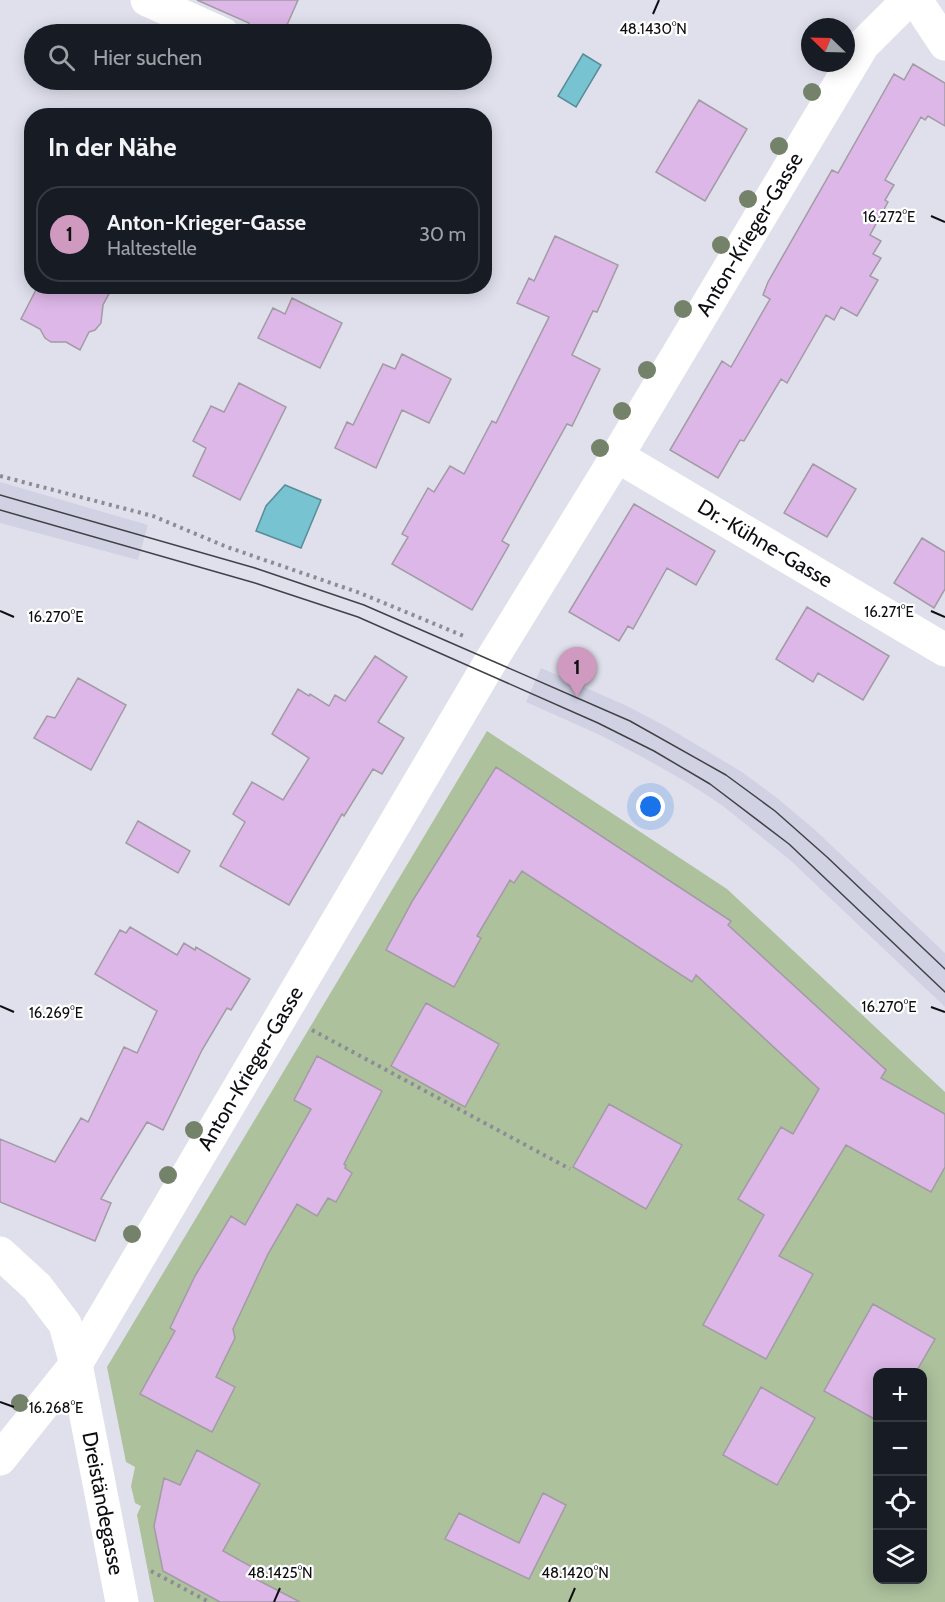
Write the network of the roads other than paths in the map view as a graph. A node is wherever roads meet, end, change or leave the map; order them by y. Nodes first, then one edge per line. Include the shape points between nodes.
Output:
1 (147, 0) edge
2 (908, 0) edge
3 (916, 0) edge
4 (201, 24) edge
5 (945, 44) edge
6 (617, 456) junction
7 (945, 650) edge
8 (0, 1253) edge
9 (76, 1364) junction
10 (0, 1458) edge
11 (122, 1602) edge

1 - 4 street
2 - 6 street, Anton-Krieger-Gasse via 863,45
3 - 5 street
6 - 7 street, Dr.-Kühne-Gasse
6 - 9 street, Anton-Krieger-Gasse
8 - 9 street, Dreiständegasse via 36,1287 65,1324
9 - 10 street, Anton-Krieger-Gasse
9 - 11 street, Dreiständegasse

